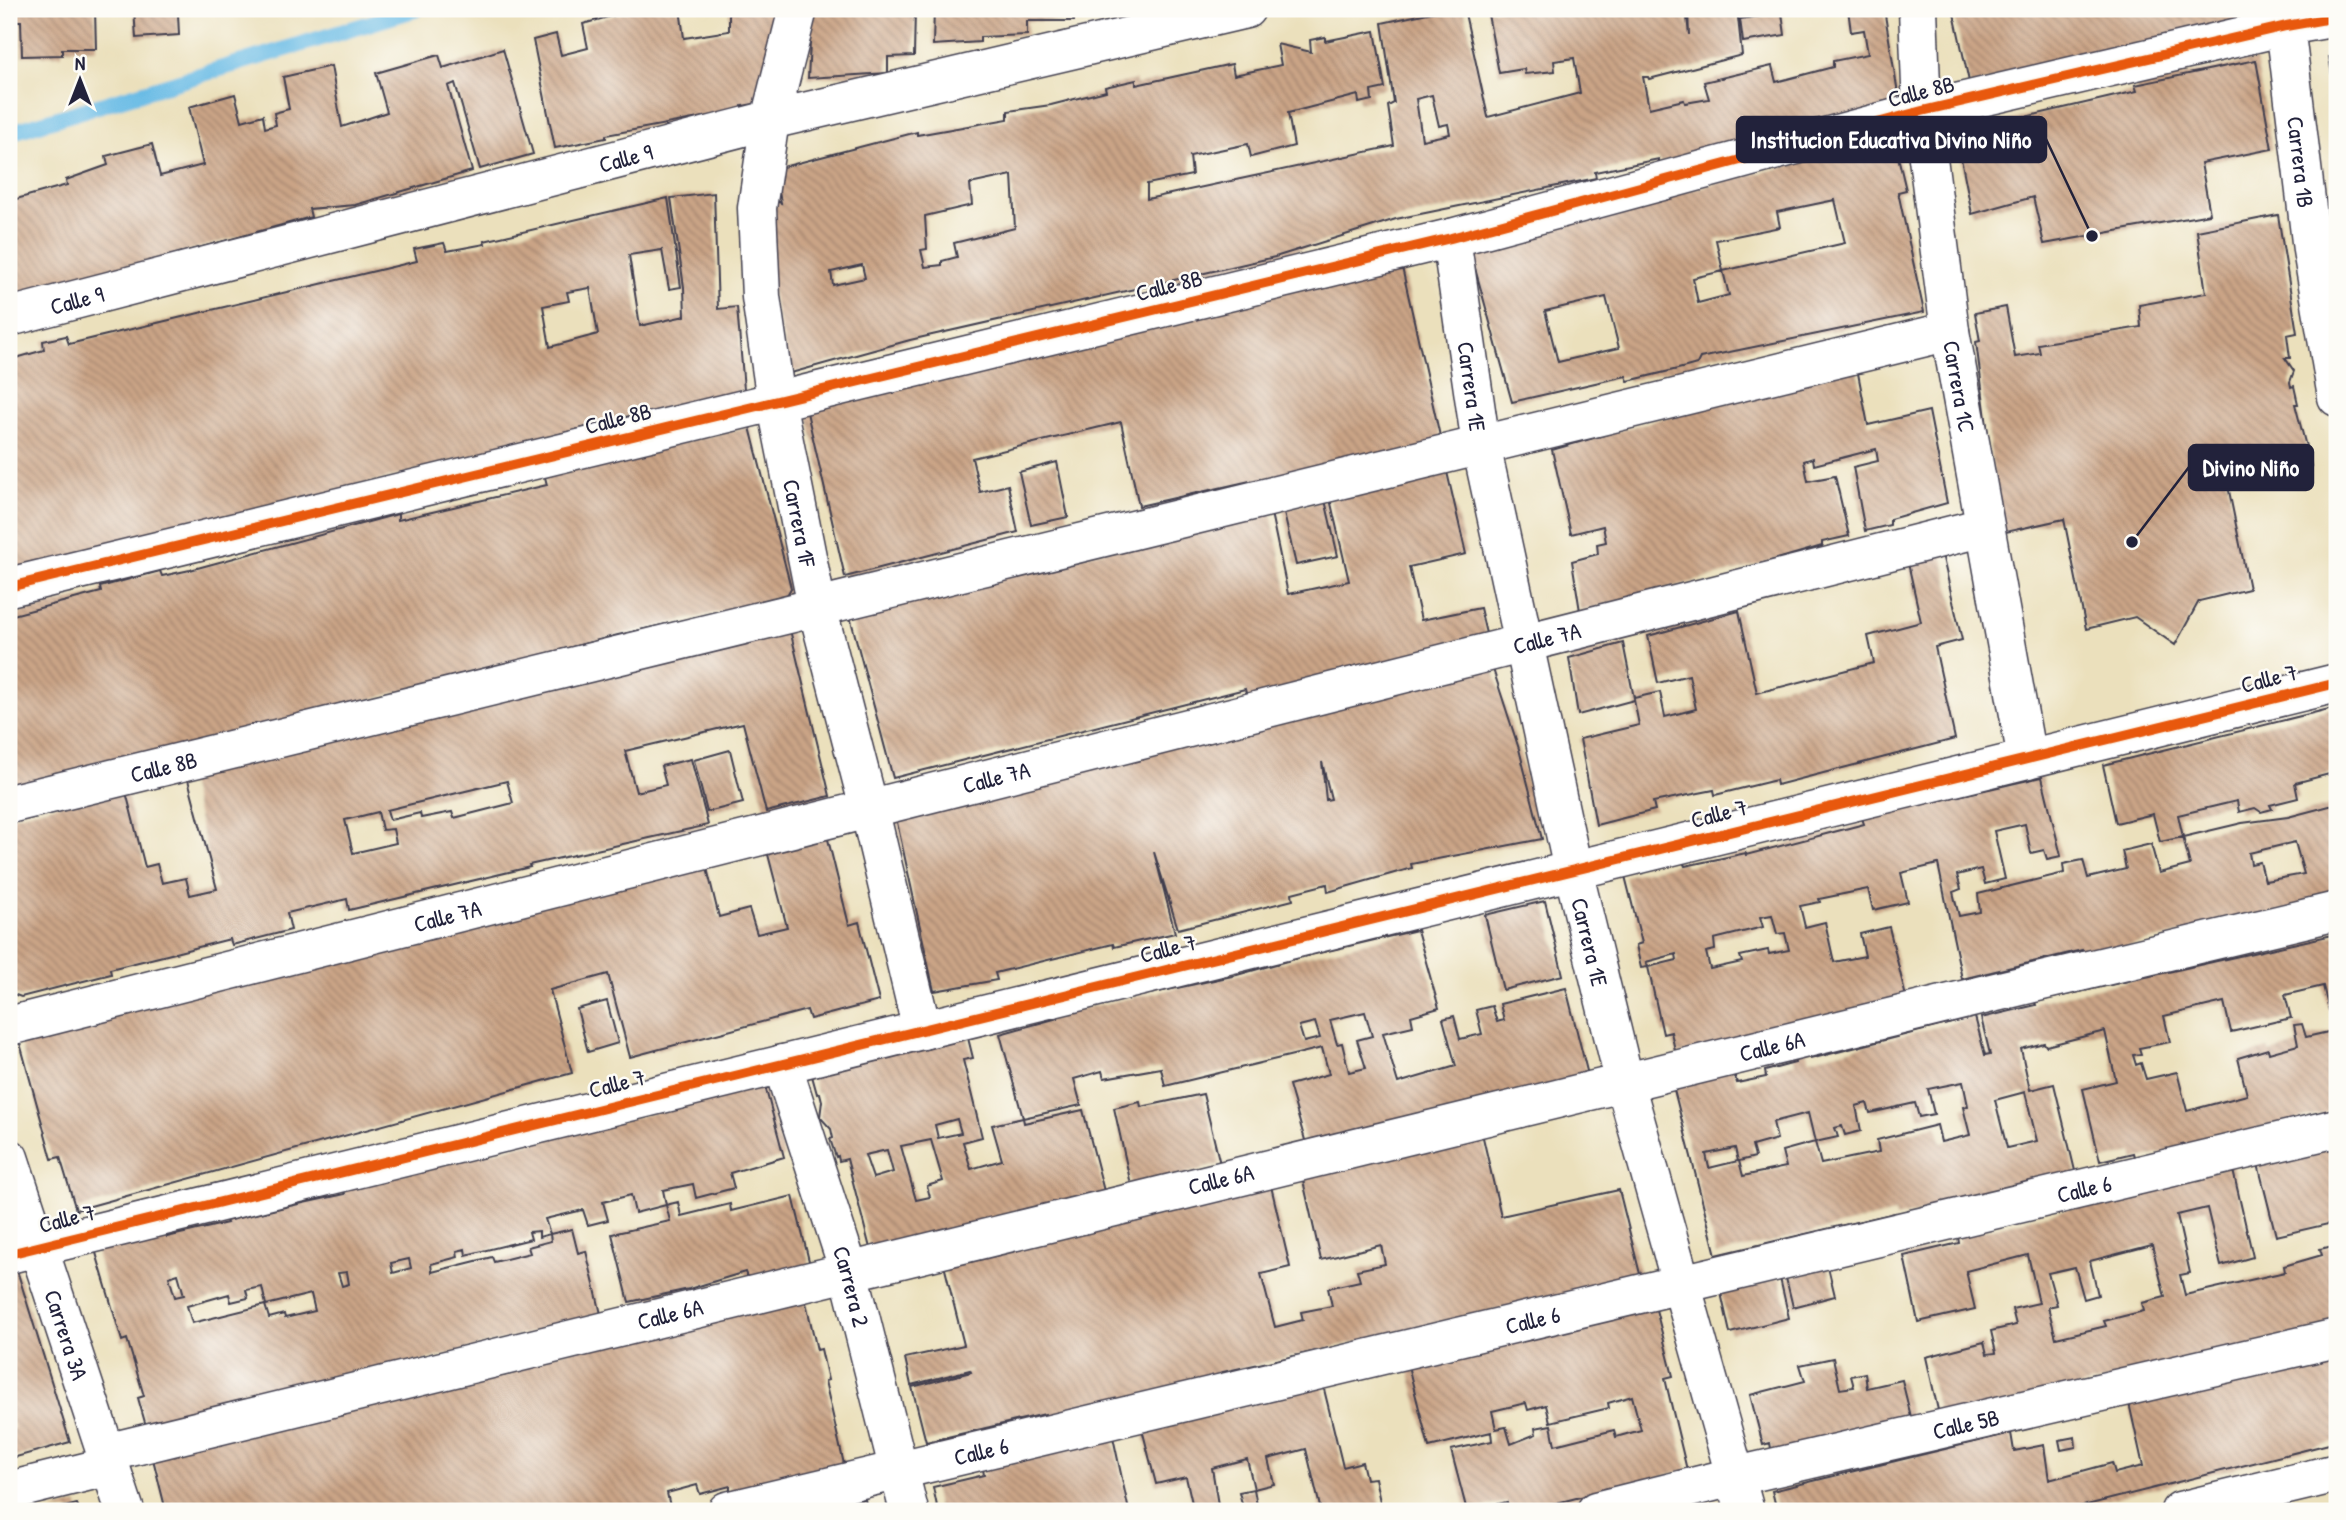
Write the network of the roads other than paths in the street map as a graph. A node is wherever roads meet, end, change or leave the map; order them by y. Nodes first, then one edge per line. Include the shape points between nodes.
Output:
1 (798, 9) edge
2 (1246, 9) edge
3 (1918, 9) edge
4 (1196, 14) edge
5 (2337, 17) edge
6 (2285, 18) edge
7 (1922, 111) junction
8 (770, 120) junction
9 (1451, 238) junction
10 (2324, 248) edge
11 (9, 317) edge
12 (1950, 331) junction
13 (2337, 397) edge
14 (776, 401) junction
15 (1481, 445) junction
16 (1984, 527) junction
17 (9, 587) edge
18 (817, 607) junction
19 (1524, 643) junction
20 (2337, 682) edge
21 (2027, 759) junction
22 (9, 804) edge
23 (869, 808) junction
24 (1573, 870) junction
25 (2337, 911) edge
26 (9, 1026) edge
27 (922, 1030) junction
28 (782, 1064) junction
29 (1624, 1080) junction
30 (2337, 1128) edge
31 (9, 1158) edge
32 (23, 1250) edge
33 (849, 1268) junction
34 (1682, 1284) junction
35 (2337, 1338) edge
36 (108, 1459) junction
37 (900, 1470) junction
38 (2337, 1474) edge
39 (9, 1491) edge
40 (1741, 1494) edge
41 (125, 1511) edge
42 (727, 1511) edge
43 (909, 1511) edge
44 (1596, 1511) edge
45 (2180, 1511) edge

1 - 8 street, Carrera 1F
2 - 4 street, Calle 9
3 - 7 street, Carrera 1C
4 - 8 street, Calle 9
5 - 6 street, Calle 8B
6 - 7 street, Calle 8B
6 - 10 street, Carrera 1B
7 - 9 street, Calle 8B
7 - 12 street, Carrera 1C
8 - 11 street, Calle 9
8 - 14 street, Carrera 1F via 757,208 761,297
9 - 14 street, Calle 8B
9 - 15 street, Carrera 1E
10 - 13 street, Carrera 1B
12 - 15 street, Calle 8B
12 - 16 street, Carrera 1C
14 - 17 street, Calle 8B
14 - 18 street, Carrera 1F
15 - 18 street, Calle 8B
15 - 19 street, Carrera 1E
16 - 19 street, Calle 7A
16 - 21 street, Carrera 1C
18 - 22 street, Calle 8B
18 - 23 street, Carrera 1F
19 - 23 street, Calle 7A
19 - 24 street, Carrera 1E
20 - 21 street, Calle 7
21 - 24 street, Calle 7
23 - 26 street, Calle 7A
23 - 27 street, Carrera 1F
24 - 27 street, Calle 7
24 - 29 street, Carrera 1E
25 - 29 street, Calle 6A
27 - 28 street, Calle 7
28 - 32 street, Calle 7
28 - 33 street, Carrera 2
29 - 33 street, Calle 6A
29 - 34 street, Carrera 1E
30 - 34 street, Calle 6
31 - 32 street, Carrera 3A
32 - 36 street, Carrera 3A
33 - 36 street, Calle 6A
33 - 37 street, Carrera 2
34 - 37 street, Calle 6
34 - 40 street, Carrera 1E
35 - 40 street, Calle 5B
36 - 39 street, Calle 6A
36 - 41 street, Carrera 3A
37 - 42 street, Calle 6
37 - 43 street, Carrera 2
38 - 45 street
40 - 44 street, Calle 5B

